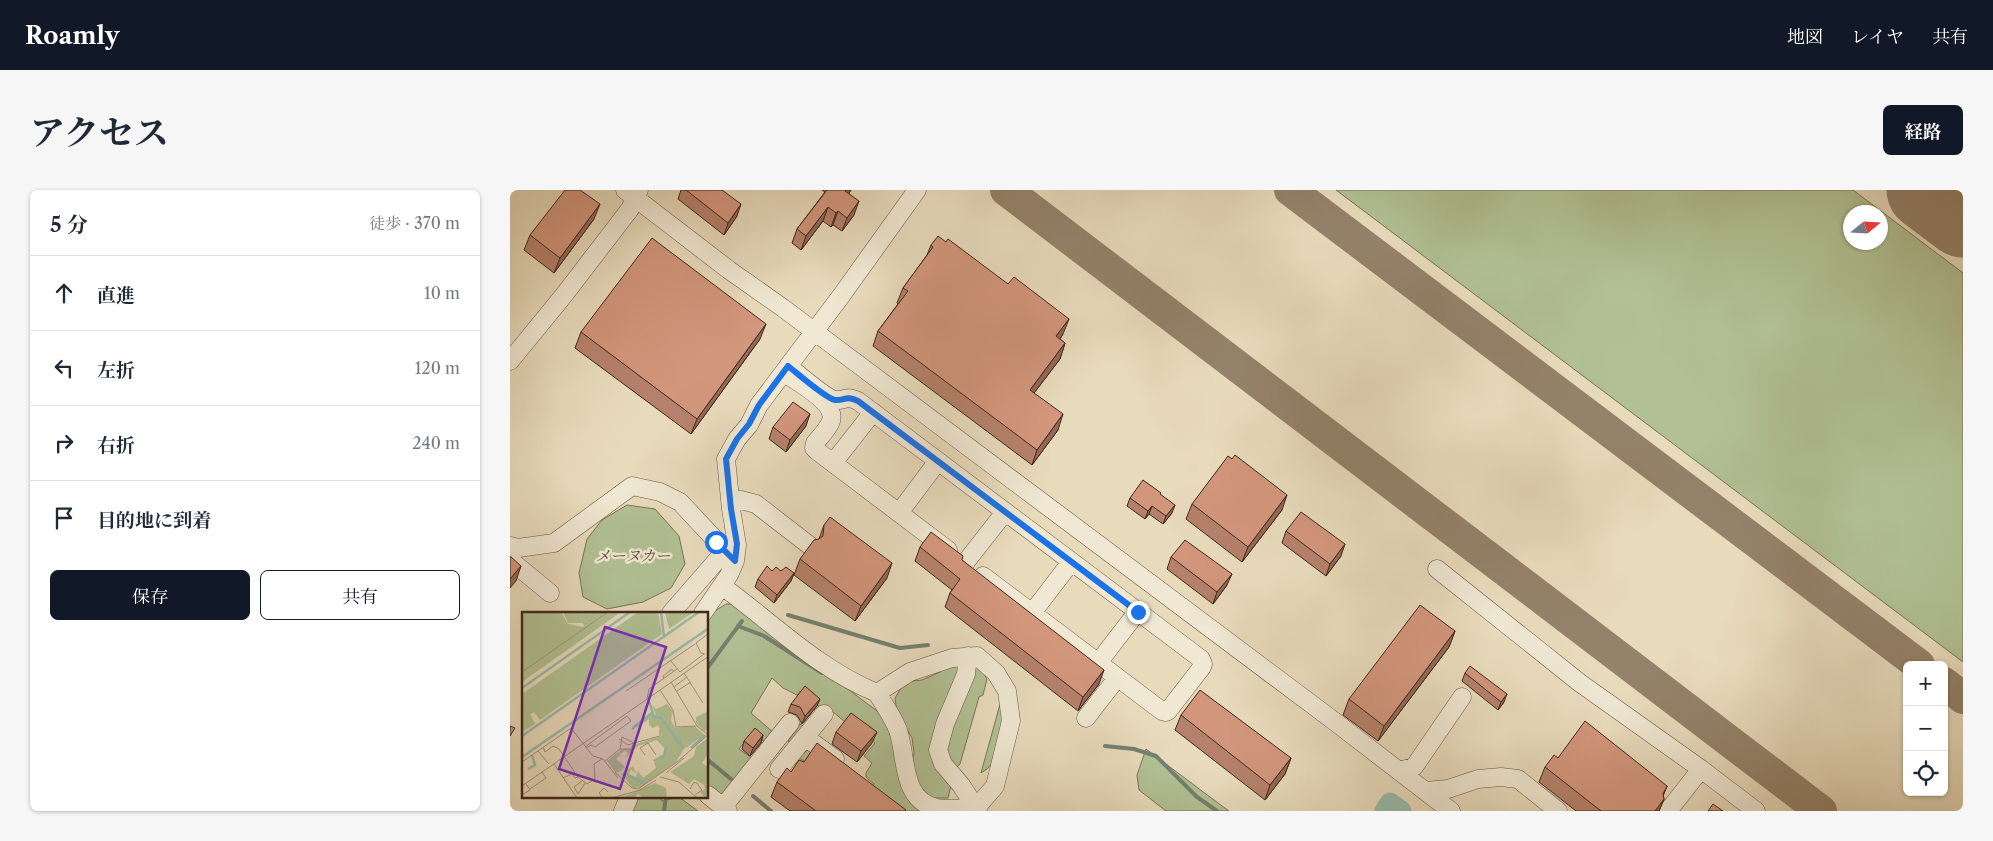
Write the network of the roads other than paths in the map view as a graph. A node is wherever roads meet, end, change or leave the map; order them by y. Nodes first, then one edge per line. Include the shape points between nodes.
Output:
1 (917, 190) edge
2 (633, 193) edge
3 (814, 333) junction
4 (510, 361) edge
5 (786, 370) junction
6 (873, 412) junction
7 (938, 461) junction
8 (833, 463) junction
9 (730, 500) junction
10 (1004, 512) junction
11 (899, 513) junction
12 (809, 545) edge
13 (510, 546) edge
14 (730, 556) junction
15 (510, 560) edge
16 (1071, 562) junction
17 (965, 563) junction
18 (1437, 569) dead end
19 (722, 586) junction
20 (550, 593) dead end
21 (685, 595) junction
22 (705, 611) edge
23 (672, 612) edge
24 (1138, 612) junction
25 (1032, 613) junction
26 (968, 656) junction
27 (1098, 663) junction
28 (1117, 678) junction
29 (877, 693) junction
30 (1462, 697) dead end
31 (824, 714) dead end
32 (1086, 718) dead end
33 (790, 723) dead end
34 (805, 737) junction
35 (763, 757) junction
36 (1701, 768) junction
37 (848, 769) edge
38 (1413, 778) junction
39 (1448, 789) junction
40 (709, 796) edge
41 (629, 798) edge
42 (725, 809) edge
43 (977, 810) edge
44 (623, 811) edge
45 (1451, 811) edge
46 (1558, 811) edge
47 (1668, 811) edge
48 (1756, 811) edge

1 - 3 lane
2 - 3 lane
2 - 4 lane via 630,209
3 - 5 lane
3 - 38 lane
5 - 6 lane via 835,400 849,397
5 - 8 lane via 828,405 831,422 814,448
5 - 9 lane via 759,405 726,459
6 - 7 lane
6 - 8 lane
7 - 10 lane
7 - 11 lane
8 - 11 lane
9 - 12 lane via 756,504
9 - 14 lane via 737,544
10 - 16 lane
10 - 17 lane
11 - 17 lane
13 - 14 lane via 518,548 554,543 632,486 660,492 680,502
14 - 19 lane
14 - 21 lane
15 - 20 lane
16 - 24 lane
16 - 25 lane
17 - 25 lane
18 - 36 lane via 1580,684
19 - 22 lane
19 - 29 lane via 804,651 854,684
21 - 22 lane
21 - 23 lane
24 - 27 lane
24 - 28 lane via 1203,664 1166,712
25 - 27 lane
26 - 29 lane via 910,672
26 - 43 lane via 966,674 938,750 943,764
26 - 43 lane via 977,656 1000,679 1007,691 1011,721 995,786
27 - 28 lane
28 - 32 lane
29 - 43 lane via 898,731 906,776 915,794 938,809
30 - 38 lane
31 - 34 lane
33 - 35 lane
34 - 35 lane via 782,771
34 - 37 lane
35 - 42 lane
36 - 47 lane
36 - 48 lane
38 - 39 lane
38 - 45 lane
39 - 45 lane
39 - 46 lane via 1478,779 1518,779
40 - 42 lane
41 - 44 lane

